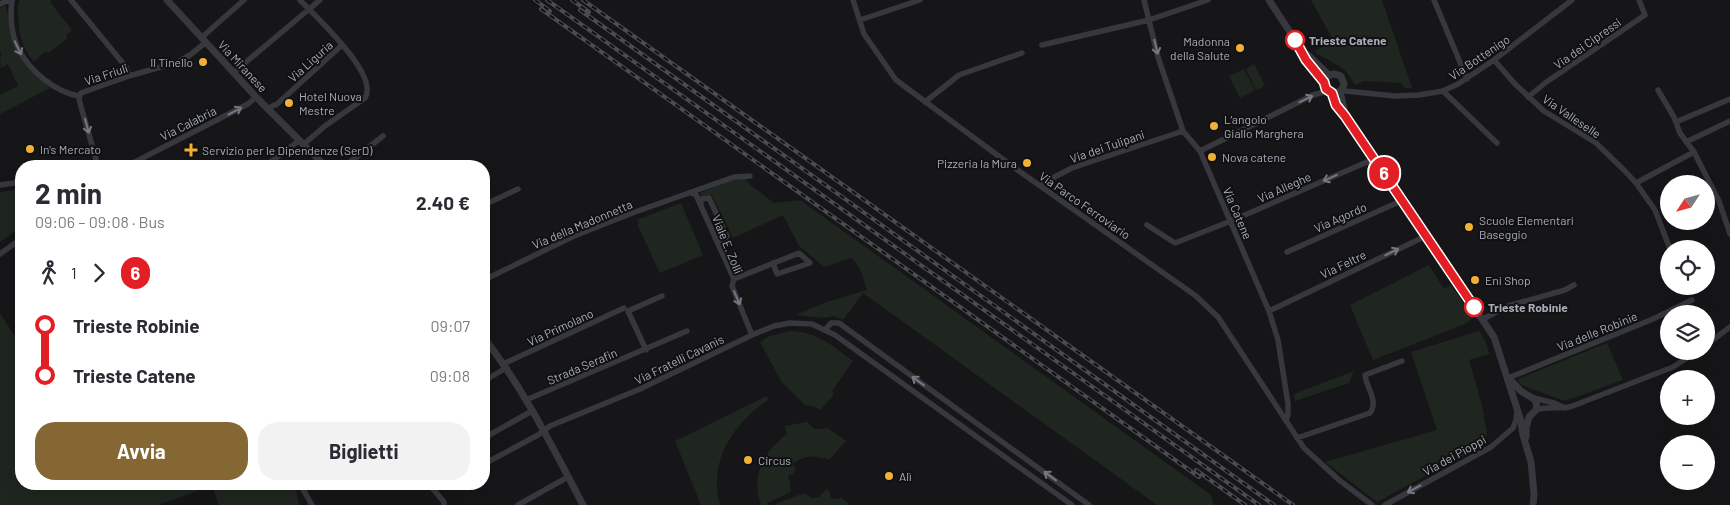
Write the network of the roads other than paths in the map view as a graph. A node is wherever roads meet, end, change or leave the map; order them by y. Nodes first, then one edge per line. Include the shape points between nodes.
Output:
1 (11, 0) edge
2 (71, 0) edge
3 (244, 0) edge
4 (300, 0) edge
5 (320, 0) edge
6 (853, 0) edge
7 (920, 0) edge
8 (1144, 0) edge
9 (1208, 0) edge
10 (1269, 0) edge
11 (1434, 0) edge
12 (1572, 0) edge
13 (1639, 0) edge
14 (170, 1) edge
15 (0, 4) edge
16 (309, 10) junction
17 (860, 20) junction
18 (1149, 20) junction
19 (203, 41) junction
20 (342, 44) junction
21 (1042, 45) dead end
22 (1303, 52) junction
23 (1022, 53) dead end
24 (1494, 60) junction
25 (233, 72) junction
26 (1329, 75) junction
27 (130, 76) junction
28 (1467, 79) junction
29 (1324, 82) junction
30 (1342, 88) junction
31 (1658, 90) dead end
32 (1443, 91) junction
33 (1330, 92) junction
34 (79, 96) junction
35 (256, 97) junction
36 (1528, 97) junction
37 (1730, 99) edge
38 (925, 102) junction
39 (268, 109) junction
40 (1345, 116) junction
41 (1730, 121) edge
42 (1676, 122) junction
43 (1183, 131) junction
44 (383, 136) dead end
45 (1497, 142) dead end
46 (1686, 142) junction
47 (301, 145) junction
48 (1200, 151) junction
49 (1694, 152) junction
50 (96, 160) edge
51 (139, 160) edge
52 (275, 160) edge
53 (315, 160) edge
54 (319, 160) edge
55 (353, 160) edge
56 (1375, 160) junction
57 (750, 176) dead end
58 (15, 183) edge
59 (1636, 183) junction
60 (0, 185) edge
61 (1039, 185) junction
62 (518, 189) dead end
63 (691, 193) junction
64 (1401, 201) junction
65 (490, 202) edge
66 (701, 204) junction
67 (1231, 221) junction
68 (1147, 225) dead end
69 (1730, 234) edge
70 (1426, 236) junction
71 (716, 238) junction
72 (1667, 240) edge
73 (15, 243) edge
74 (1286, 252) dead end
75 (0, 254) edge
76 (774, 263) junction
77 (490, 277) edge
78 (734, 279) junction
79 (1574, 285) dead end
80 (662, 296) dead end
81 (1692, 300) dead end
82 (624, 308) dead end
83 (1269, 312) junction
84 (1483, 319) junction
85 (1730, 327) edge
86 (825, 330) junction
87 (848, 330) junction
88 (687, 331) dead end
89 (752, 335) junction
90 (835, 335) junction
91 (1715, 338) edge
92 (490, 346) edge
93 (646, 350) junction
94 (1684, 360) edge
95 (1402, 361) dead end
96 (504, 366) junction
97 (490, 376) edge
98 (1508, 378) junction
99 (1526, 395) junction
100 (1534, 398) junction
101 (526, 400) junction
102 (1565, 408) junction
103 (1517, 409) junction
104 (532, 411) junction
105 (1533, 413) junction
106 (1286, 421) junction
107 (543, 430) junction
108 (490, 435) edge
109 (1525, 437) junction
110 (1297, 438) junction
111 (490, 461) edge
112 (568, 477) junction
113 (303, 490) edge
114 (434, 490) edge
115 (312, 505) edge
116 (444, 505) edge
117 (518, 505) edge
118 (583, 505) edge
119 (1072, 505) edge
120 (1089, 505) edge
121 (1372, 505) edge
122 (1385, 505) edge
123 (1533, 505) edge

1 - 15 street
1 -> 34 street via 14,36 23,56 55,88
2 - 27 street
3 - 19 street, Via Friuli
4 - 16 street
5 - 16 street
6 - 17 street, Via Parco Ferroviario
7 - 17 street
8 - 18 street, Via Catene
9 - 18 street
10 - 22 street
11 - 28 street
12 - 24 street, Via Bottenigo
13 - 36 street, Via dei Cipressi via 1645,15
14 - 19 street, Via Miranese
16 - 20 street
16 - 25 street
17 - 38 street, Via Parco Ferroviario via 864,34 896,80
18 - 21 street
18 -> 43 street, Via Catene
19 - 25 street, Via Miranese
19 - 27 street, Via Friuli via 178,62
20 - 39 street, Via Liguria
20 - 47 street via 359,65 367,95
22 - 26 street
22 - 29 street
23 - 38 street via 959,75
24 - 28 street, Via Bottenigo
24 - 36 street, Via Valleselle
25 - 35 street, Via Miranese
26 - 29 street
26 - 30 street via 1340,75
27 - 34 street, Via Friuli via 82,92
28 - 32 street, Via Bottenigo
29 - 33 street
30 - 32 street, Via Bottenigo via 1395,96
30 - 33 street
30 - 40 street
31 - 42 street
32 - 45 street
33 - 40 street
48 -> 33 street via 1313,95
34 -> 50 street, Via Friuli
35 - 39 street, Via Miranese
51 -> 35 street, Via Calabria
36 - 59 street, Via Valleselle via 1544,112 1596,143
37 - 42 street
38 - 61 street, Via Parco Ferroviario
39 - 47 street, Via Miranese
40 - 56 street
41 - 46 street
42 - 46 street
43 - 48 street, Via Catene
43 - 61 street, Via dei Tulipani via 1072,168
44 - 55 street
46 - 49 street
47 - 52 street
47 - 53 street, Via Miranese
47 - 54 street
48 - 67 street, Via Catene
49 - 59 street
49 - 69 street via 1719,201
56 - 64 street
56 -> 67 street, Via Alleghe
57 - 63 street, Via della Madonnetta via 734,177
58 - 60 street
59 - 72 street, Via Valleselle via 1655,210
61 - 106 street, Via Parco Ferroviario via 1209,307
62 - 65 street
63 - 66 street, Viale E. Zolli via 696,194
63 - 77 street, Via della Madonnetta via 574,236
64 - 70 street
64 - 74 street, Via Agordo
66 - 71 street, Viale E. Zolli
66 - 71 street via 701,199 709,198 726,236 719,241
67 - 68 street, Via Alleghe via 1175,243
67 - 83 street, Via Catene
83 -> 70 street, Via Feltre
70 - 84 street
71 - 78 street, Viale E. Zolli
73 - 75 street
76 - 76 street via 799,253 810,263 777,274
76 - 78 street
78 -> 89 street, Viale E. Zolli via 732,286
79 - 84 street via 1508,306
80 - 93 street via 628,311
81 - 98 street, Via delle Robinie
82 - 96 street, Via Primolano
83 - 106 street, Via Catene via 1278,340 1288,404
84 - 98 street via 1494,337
85 - 91 street
86 - 87 street, Via Fratelli Cavanis via 835,322
86 - 89 street, Via Fratelli Cavanis via 812,324 790,323
86 - 90 street, Via Fratelli Cavanis
87 - 90 street via 840,329
120 -> 87 street, Via Fratelli Cavanis
88 - 93 street, Strada Serafin
89 - 107 street, Via Fratelli Cavanis via 650,385
90 - 119 street, Via Fratelli Cavanis
92 - 96 street
93 - 101 street, Strada Serafin
94 - 102 street
95 - 110 street via 1365,374 1374,403 1370,413
96 - 97 street
96 - 101 street
98 - 99 street
98 - 103 street
99 - 100 street
99 - 103 street via 1520,397
100 - 102 street
100 - 105 street
101 - 104 street
102 - 105 street via 1548,408
103 - 105 street via 1525,416
103 - 109 street
103 -> 122 street, Via dei Pioppi via 1513,428 1491,447
104 - 107 street
104 - 108 street
105 - 109 street
106 - 110 street, Via Parco Ferroviario
107 - 111 street, Via Fratelli Cavanis
107 - 112 street
109 - 123 street via 1532,474
110 - 121 street, Via Parco Ferroviario via 1312,457
112 - 117 street
112 - 118 street
113 - 115 street
114 - 116 street

